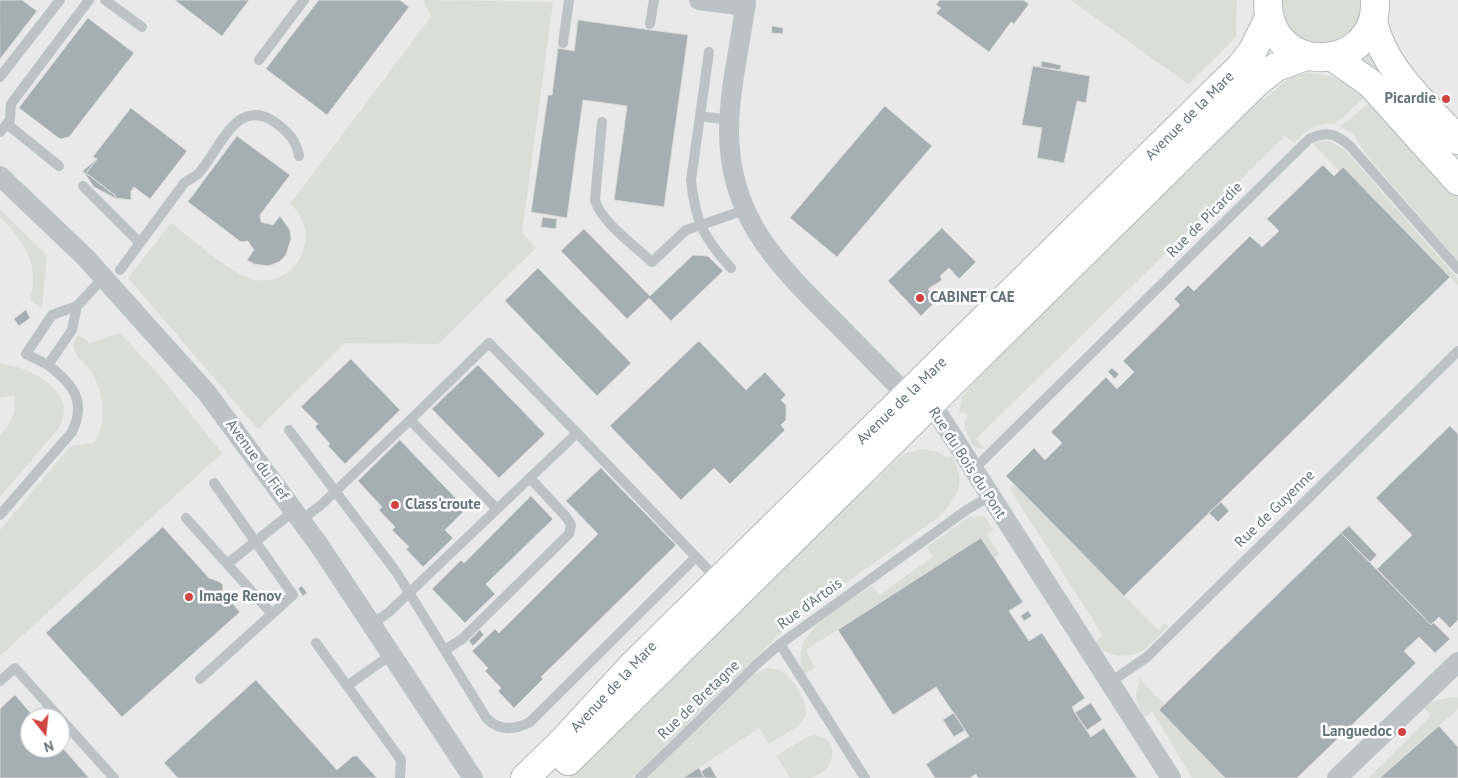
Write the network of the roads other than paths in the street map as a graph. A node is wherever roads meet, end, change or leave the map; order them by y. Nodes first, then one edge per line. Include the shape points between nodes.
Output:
1 (60, 0) edge
2 (90, 0) edge
3 (105, 0) edge
4 (304, 0) edge
5 (568, 0) edge
6 (654, 0) edge
7 (699, 0) edge
8 (746, 3) edge
9 (1269, 9) edge
10 (1374, 11) edge
11 (650, 24) dead end
12 (142, 27) dead end
13 (563, 43) dead end
14 (709, 52) dead end
15 (1306, 56) junction
16 (1333, 57) junction
17 (259, 60) dead end
18 (0, 77) edge
19 (700, 116) junction
20 (730, 120) junction
21 (602, 122) dead end
22 (3, 128) edge
23 (1458, 140) edge
24 (298, 156) dead end
25 (59, 166) dead end
26 (0, 176) edge
27 (1458, 180) edge
28 (83, 186) dead end
29 (746, 210) junction
30 (700, 224) junction
31 (140, 243) junction
32 (730, 268) dead end
33 (1458, 269) edge
34 (112, 274) junction
35 (77, 306) junction
36 (1458, 351) edge
37 (48, 365) junction
38 (919, 400) junction
39 (410, 420) junction
40 (289, 430) dead end
41 (577, 433) junction
42 (973, 470) junction
43 (530, 478) junction
44 (214, 483) dead end
45 (336, 491) junction
46 (989, 497) junction
47 (497, 509) junction
48 (0, 515) edge
49 (297, 516) junction
50 (186, 518) dead end
51 (255, 542) junction
52 (696, 557) junction
53 (227, 564) junction
54 (719, 580) junction
55 (410, 592) junction
56 (272, 614) junction
57 (372, 624) junction
58 (316, 643) dead end
59 (780, 644) junction
60 (445, 650) junction
61 (392, 654) junction
62 (1456, 669) edge
63 (200, 680) dead end
64 (0, 681) edge
65 (1109, 683) junction
66 (347, 686) junction
67 (51, 708) edge
68 (70, 729) edge
69 (114, 778) edge
70 (400, 778) edge
71 (473, 778) edge
72 (525, 778) edge
73 (551, 778) edge
74 (640, 778) edge
75 (865, 778) edge
76 (1171, 778) edge
77 (1337, 778) edge

1 - 18 lane
2 - 22 lane via 11,104 10,120
3 - 12 lane
4 - 17 lane
5 - 13 lane
6 - 11 lane
7 - 8 street
8 - 20 street, Rue du Bois du Pont
9 - 15 street via 1279,38
9 - 38 street, Avenue de la Mare via 1252,52 1240,67
10 - 16 street via 1368,31 1357,44 1344,54
10 - 23 street via 1380,45 1389,62
14 - 19 lane
15 - 16 street
15 - 38 street, Avenue de la Mare via 1276,67 1256,83
16 - 27 street via 1370,83
19 - 20 lane
19 - 30 lane via 691,180
20 - 29 street, Rue du Bois du Pont via 731,161
21 - 30 lane via 595,200 605,218 652,262 686,230
22 - 25 lane
24 - 31 lane via 289,133 270,118 262,115 243,118 234,124 197,174 185,182
26 - 34 street, Avenue du Fief
28 - 31 lane
29 - 30 lane
29 - 38 street, Rue du Bois du Pont via 769,253
30 - 32 lane via 710,244
31 - 34 lane
33 - 42 lane, Rue de Picardie via 1350,146 1334,134 1317,135 1309,139
34 - 35 lane
34 - 49 street, Avenue du Fief via 207,393
35 - 37 lane via 72,330
35 - 37 lane via 52,315 26,354
36 - 65 lane, Rue de Guyenne via 1147,657
37 - 48 lane via 64,377 76,393 78,420 72,432
38 - 42 street, Rue du Bois du Pont
38 - 54 street, Avenue de la Mare
38 - 73 street, Avenue de la Mare
39 - 41 lane via 488,343
39 - 45 lane
39 - 47 lane
40 - 45 lane
41 - 43 lane
41 - 52 lane
42 - 46 street, Rue du Bois du Pont
43 - 47 lane
43 - 60 lane via 567,518 571,525 569,534 462,639
44 - 51 lane
45 - 49 lane
45 - 55 lane
46 - 59 lane, Rue d'Artois
46 - 65 street, Rue du Bois du Pont
47 - 55 lane
49 - 51 lane
49 - 57 street, Avenue du Fief
50 - 53 lane
51 - 53 lane
51 - 56 lane via 293,595
52 - 54 lane
52 - 60 lane via 523,726 499,727 487,719
53 - 56 lane
54 - 72 street, Avenue de la Mare
55 - 57 lane
55 - 60 lane
56 - 63 lane
57 - 61 street, Avenue du Fief
58 - 66 lane
59 - 74 lane, Rue de Bretagne
59 - 75 lane, Rue d'Artois
61 - 66 lane
61 - 71 street, Avenue du Fief
62 - 77 street
64 - 67 lane via 15,668
65 - 76 street, Rue du Bois du Pont
66 - 70 lane via 401,760
68 - 69 lane

